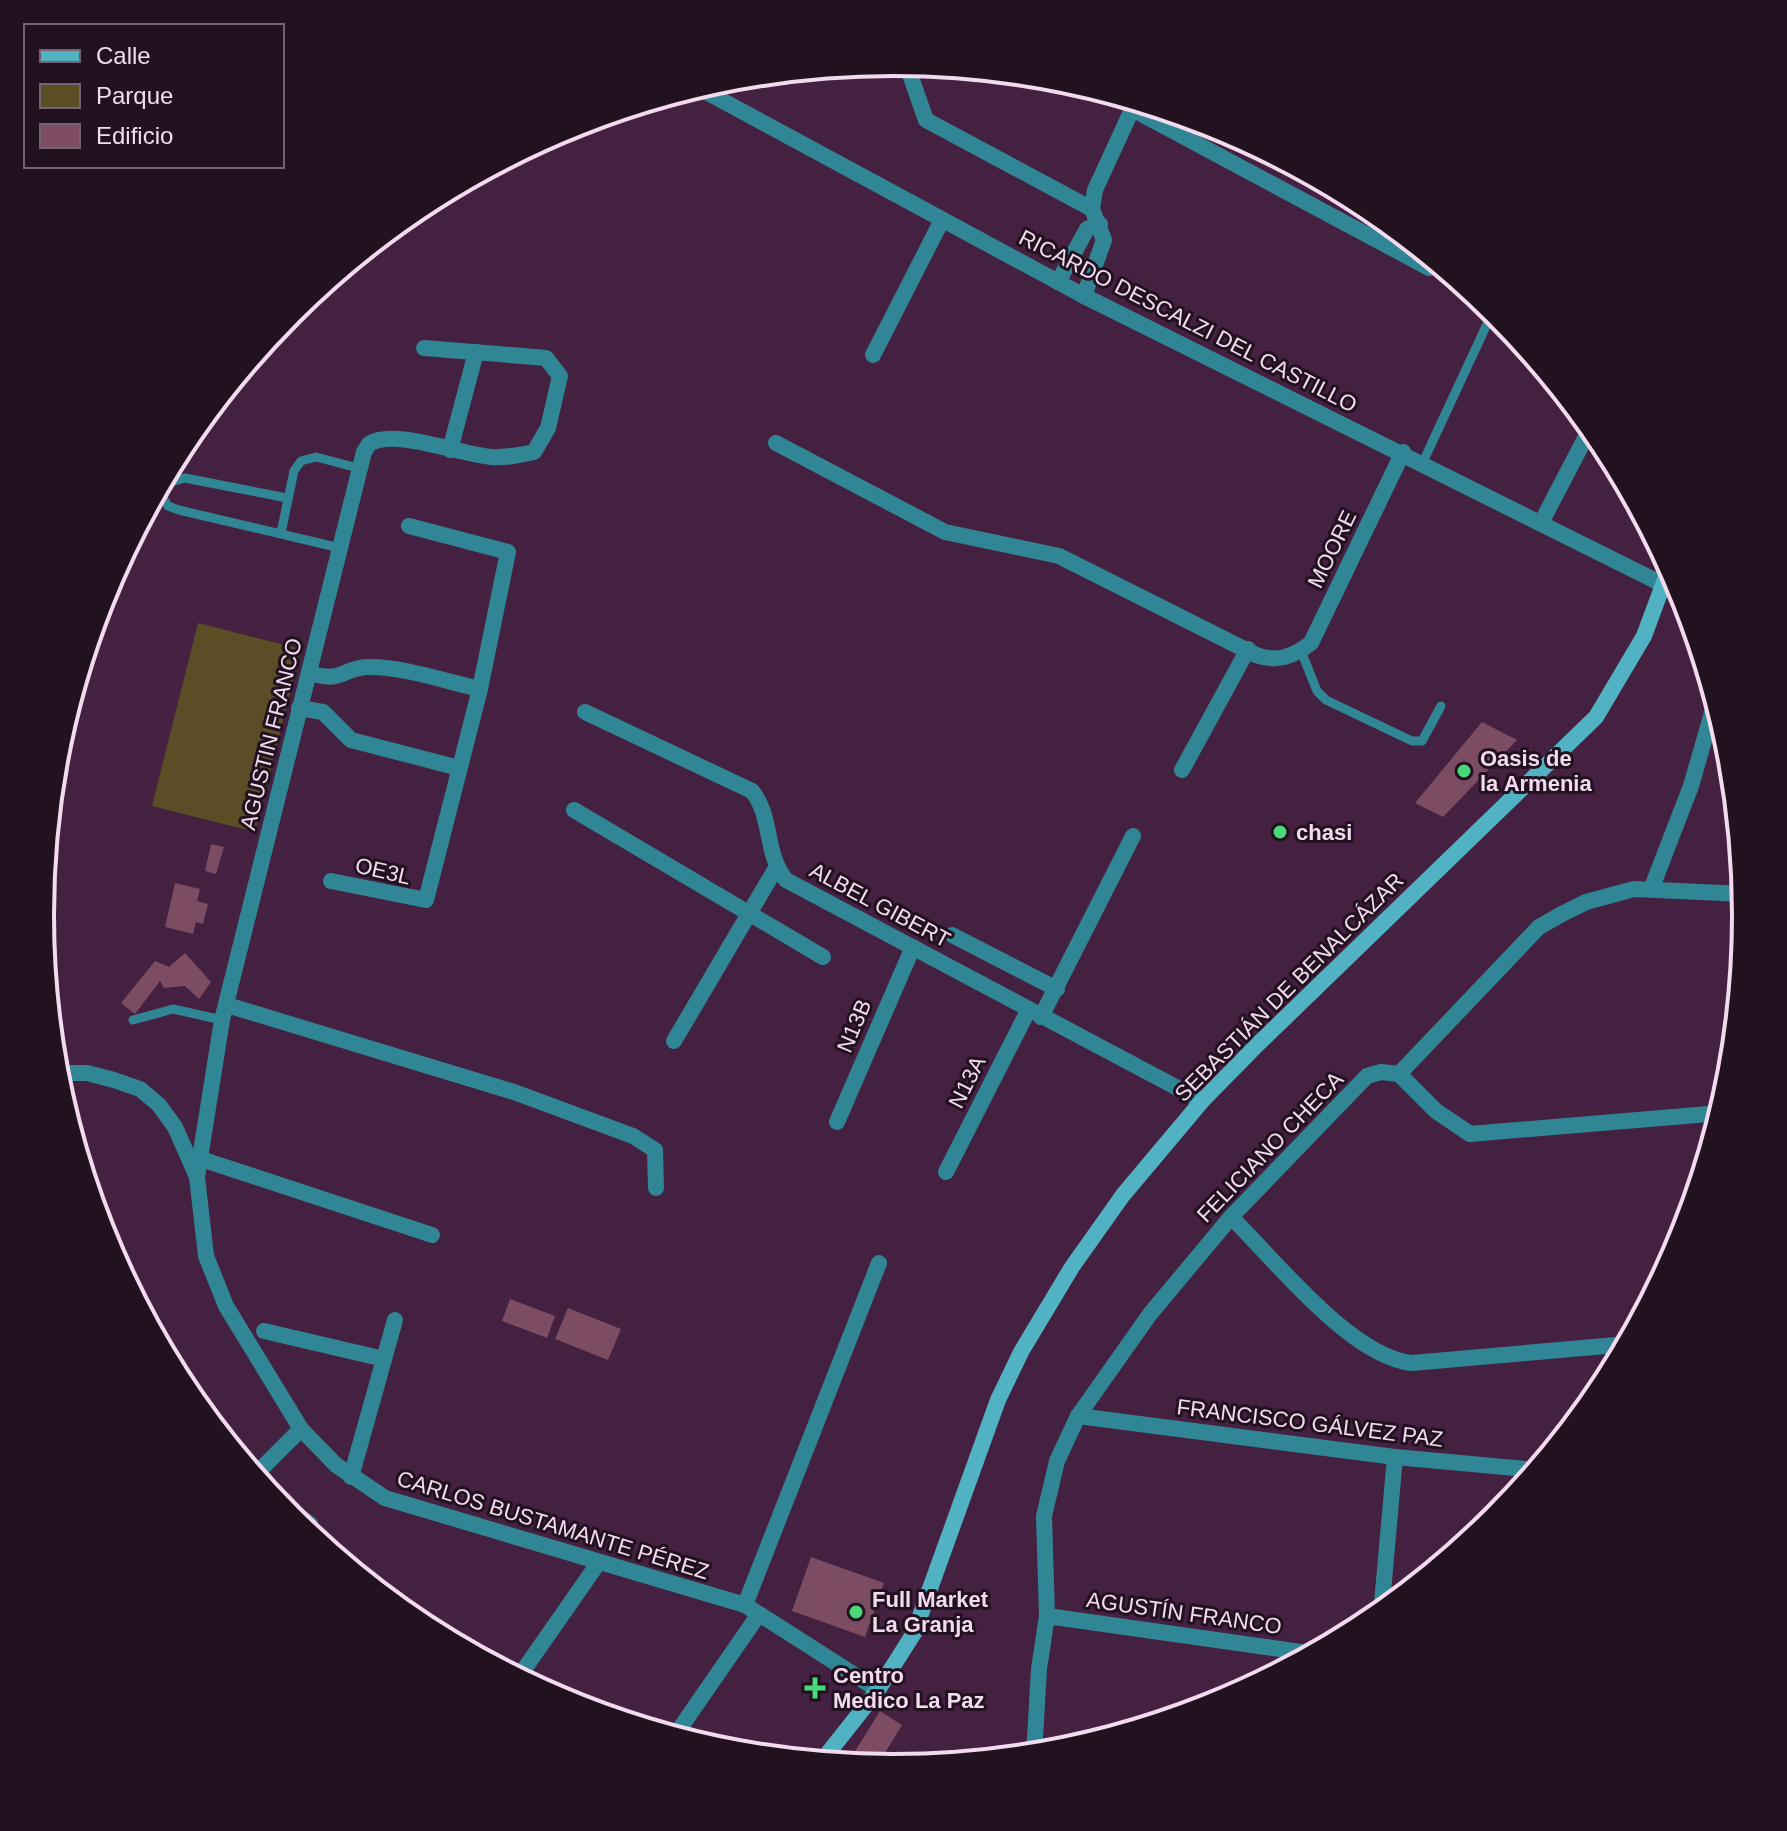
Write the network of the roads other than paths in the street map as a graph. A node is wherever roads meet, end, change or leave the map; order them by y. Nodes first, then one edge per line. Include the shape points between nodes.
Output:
1 (911, 77) edge
2 (714, 96) edge
3 (1131, 111) edge
4 (1163, 121) edge
5 (1096, 216) junction
6 (942, 220) junction
7 (1425, 266) edge
8 (1058, 282) junction
9 (1084, 296) junction
10 (1488, 323) edge
11 (424, 348) dead end
12 (476, 352) junction
13 (873, 355) dead end
14 (1585, 439) edge
15 (776, 443) dead end
16 (450, 450) junction
17 (1403, 452) junction
18 (1423, 462) junction
19 (358, 468) junction
20 (175, 481) edge
21 (287, 498) junction
22 (165, 499) edge
23 (1541, 523) junction
24 (409, 526) dead end
25 (281, 533) junction
26 (340, 548) junction
27 (1664, 585) joint
28 (1248, 649) junction
29 (1295, 653) junction
30 (310, 673) junction
31 (480, 689) junction
32 (1441, 706) dead end
33 (299, 708) junction
34 (585, 712) dead end
35 (1710, 721) edge
36 (459, 768) junction
37 (1182, 770) dead end
38 (574, 810) dead end
39 (1133, 836) dead end
40 (776, 868) junction
41 (331, 881) dead end
42 (1652, 887) junction
43 (1732, 893) edge
44 (750, 912) junction
45 (952, 935) dead end
46 (913, 947) junction
47 (823, 957) dead end
48 (1057, 989) junction
49 (224, 1012) junction
50 (1034, 1014) junction
51 (133, 1020) dead end
52 (674, 1041) dead end
53 (69, 1073) edge
54 (1399, 1074) junction
55 (1202, 1101) junction
56 (1709, 1114) edge
57 (837, 1122) dead end
58 (198, 1158) junction
59 (946, 1172) dead end
60 (197, 1177) junction
61 (656, 1188) dead end
62 (1231, 1217) junction
63 (432, 1235) dead end
64 (879, 1263) dead end
65 (395, 1320) dead end
66 (264, 1331) dead end
67 (1615, 1345) edge
68 (384, 1359) junction
69 (1078, 1416) junction
70 (301, 1429) junction
71 (1395, 1457) junction
72 (262, 1468) edge
73 (1525, 1469) edge
74 (351, 1477) junction
75 (599, 1562) junction
76 (1382, 1598) edge
77 (752, 1610) junction
78 (1047, 1616) junction
79 (1297, 1651) edge
80 (524, 1669) edge
81 (878, 1690) junction
82 (680, 1727) edge
83 (1035, 1743) edge
84 (829, 1752) edge

1 - 5 street via 926,120
2 - 6 street, RICARDO DESCALZI DEL CASTILLO
3 - 5 street via 1095,190
4 - 7 street
5 - 8 street
5 - 9 street via 1104,240
6 - 8 street, RICARDO DESCALZI DEL CASTILLO
6 - 13 street
8 - 9 street, RICARDO DESCALZI DEL CASTILLO
9 - 17 street, RICARDO DESCALZI DEL CASTILLO
10 - 18 lane
11 - 12 street
12 - 16 street
12 - 16 street, AGUSTIN FRANCO via 546,358 560,376 548,428 534,452 508,457
14 - 23 street
15 - 28 street via 945,532 1059,556
16 - 19 street, AGUSTIN FRANCO via 386,436 369,444
17 - 18 street, RICARDO DESCALZI DEL CASTILLO
17 - 29 street, MOORE via 1311,643
18 - 23 street, RICARDO DESCALZI DEL CASTILLO
19 - 21 lane via 307,457 294,471
19 - 26 street, AGUSTIN FRANCO
20 - 21 lane via 185,478
21 - 25 lane
22 - 25 lane via 179,510
23 - 27 street, RICARDO DESCALZI DEL CASTILLO
24 - 31 street via 508,552
25 - 26 lane
26 - 30 street, AGUSTIN FRANCO
27 - 55 main road, SEBASTIÁN DE BENALCÁZAR via 1644,636 1596,717
28 - 29 street via 1266,659
28 - 37 street
29 - 32 lane via 1326,700 1412,741 1422,741
30 - 31 street via 329,679 365,666
30 - 33 street, AGUSTIN FRANCO
31 - 36 street
33 - 36 street via 323,712 351,740
33 - 49 street, AGUSTIN FRANCO
34 - 40 street, ALBEL GIBERT via 752,791 761,802
35 - 42 street
36 - 41 street, OE3L via 426,900
38 - 44 street
39 - 48 street, N13A
40 - 44 street
40 - 46 street, ALBEL GIBERT via 786,880
42 - 43 street
42 - 54 street via 1586,902 1539,927
44 - 47 street
44 - 52 street
45 - 48 street
46 - 50 street, ALBEL GIBERT
46 - 57 street, N13B
48 - 50 street, N13A
49 - 51 lane via 173,1009
49 - 58 street, AGUSTIN FRANCO
49 - 61 street via 514,1092 633,1136 655,1150
50 - 55 street, ALBEL GIBERT
50 - 59 street, N13A
53 - 60 street, CARLOS BUSTAMANTE PÉREZ via 140,1089 175,1127
54 - 56 street via 1436,1111 1470,1134
54 - 62 street, FELICIANO CHECA via 1367,1076
55 - 81 main road, SEBASTIÁN DE BENALCÁZAR via 1123,1195 1021,1352 998,1400 914,1633
58 - 60 street, AGUSTIN FRANCO
58 - 63 street
60 - 70 street, CARLOS BUSTAMANTE PÉREZ via 206,1256 215,1285
62 - 67 street via 1359,1344 1391,1361
62 - 69 street, FELICIANO CHECA via 1150,1314
64 - 77 street
65 - 68 street
66 - 68 street
68 - 74 street
69 - 71 street, FRANCISCO GÁLVEZ PAZ
69 - 78 street, FELICIANO CHECA via 1057,1461 1044,1516
70 - 72 street
70 - 74 street, CARLOS BUSTAMANTE PÉREZ
71 - 73 street, FRANCISCO GÁLVEZ PAZ
71 - 76 street
74 - 75 street, CARLOS BUSTAMANTE PÉREZ via 385,1498
75 - 77 street, CARLOS BUSTAMANTE PÉREZ
75 - 80 street
77 - 81 street, CARLOS BUSTAMANTE PÉREZ
77 - 82 street
78 - 79 street, AGUSTÍN FRANCO
78 - 83 street, FELICIANO CHECA
81 - 84 main road, SEBASTIÁN DE BENALCÁZAR

